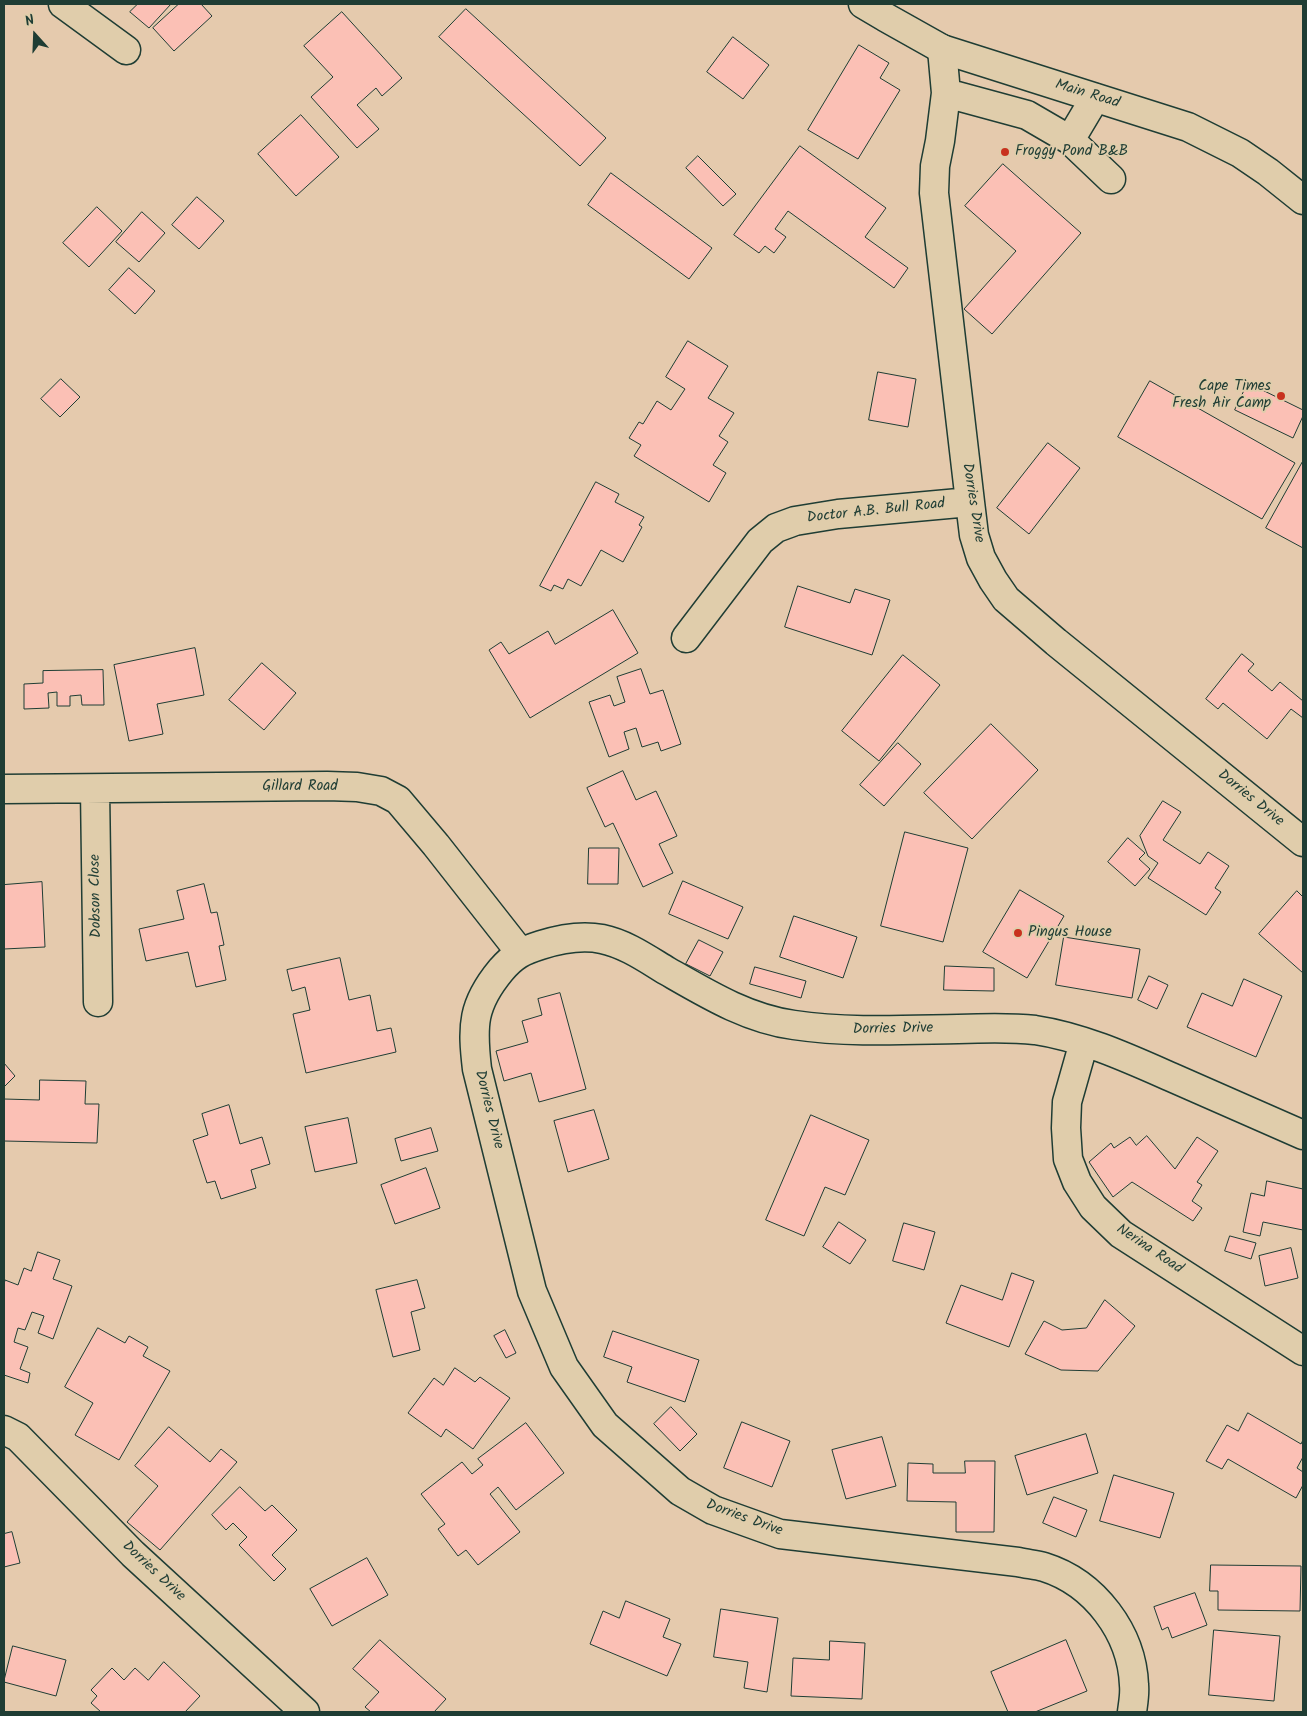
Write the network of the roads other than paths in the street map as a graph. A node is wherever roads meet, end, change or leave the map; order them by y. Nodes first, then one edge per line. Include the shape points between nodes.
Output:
1 (63, 4) edge
2 (863, 4) edge
3 (942, 48) junction
4 (126, 50) dead end
5 (946, 92) junction
6 (1095, 98) junction
7 (1070, 140) junction
8 (1111, 179) dead end
9 (1303, 200) edge
10 (970, 502) junction
11 (686, 638) dead end
12 (4, 789) edge
13 (96, 789) junction
14 (1303, 842) edge
15 (520, 952) junction
16 (98, 1002) dead end
17 (1084, 1042) junction
18 (1303, 1135) edge
19 (1303, 1351) edge
20 (4, 1430) edge
21 (305, 1712) edge
22 (1132, 1712) edge

1 - 4 street
2 - 3 street, Main Road
3 - 5 street, Dorries Drive
3 - 6 street, Main Road
5 - 7 street via 1027,115
5 - 10 street, Dorries Drive via 934,193
6 - 7 street
6 - 9 street, Main Road via 1188,128 1240,153
7 - 8 street
10 - 11 street, Doctor A.B. Bull Road via 838,514 795,521 776,528 760,541
10 - 14 street, Dorries Drive via 981,558 1006,599
12 - 13 street, Gillard Road
13 - 15 street, Gillard Road via 357,786 381,791 398,800
13 - 16 street, Dobson Close
15 - 17 street, Dorries Drive via 579,937 603,939 634,951 725,1004 792,1025 844,1030 1004,1028 1036,1030
15 - 22 street, Dorries Drive via 508,961 481,1000 473,1040 477,1069 532,1291 564,1367 605,1425 680,1491 713,1510 780,1534 1018,1562 1045,1567 1068,1578 1099,1601 1116,1625 1128,1653 1134,1686
17 - 18 street, Dorries Drive
17 - 19 street, Nerina Road via 1067,1102 1066,1128 1068,1159 1077,1182 1093,1207 1121,1234
20 - 21 street, Dorries Drive via 18,1438 132,1554

